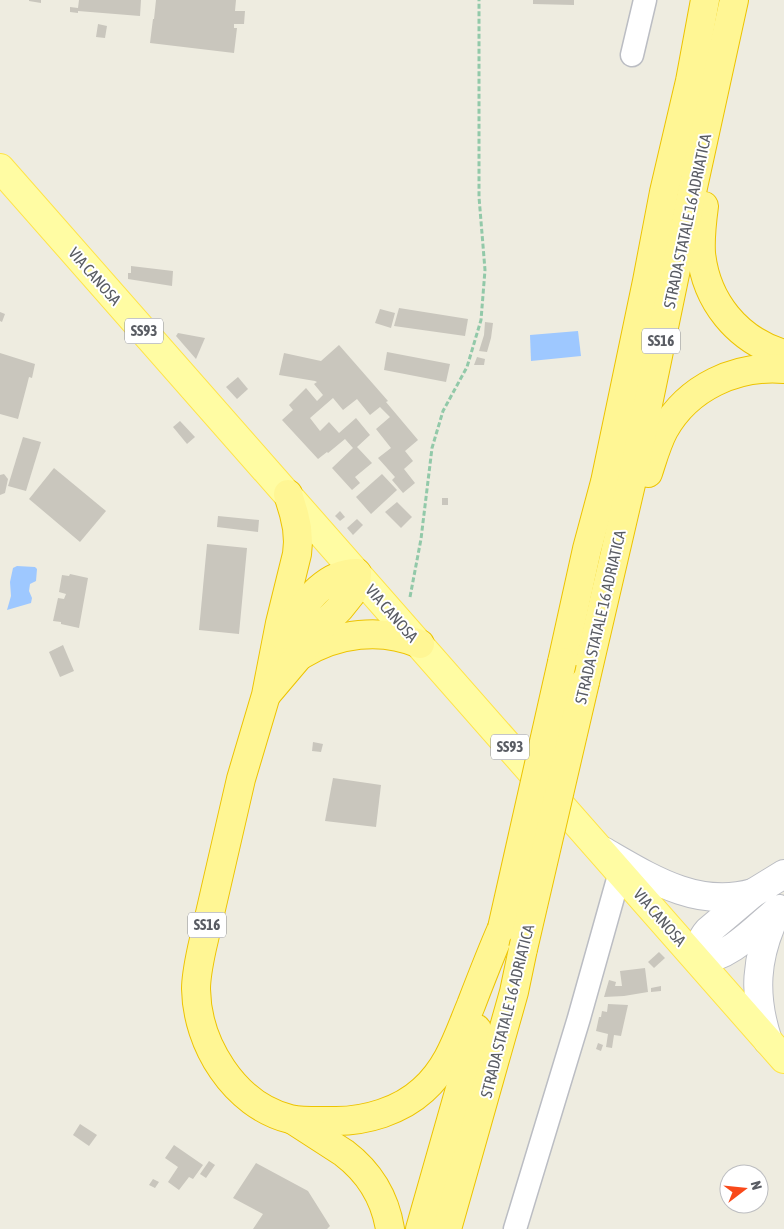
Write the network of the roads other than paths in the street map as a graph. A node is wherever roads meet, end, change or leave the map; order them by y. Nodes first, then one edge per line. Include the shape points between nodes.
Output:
1 (645, 0) edge
2 (705, 0) edge
3 (735, 0) edge
4 (632, 55) dead end
5 (0, 168) edge
6 (784, 354) edge
7 (784, 369) edge
8 (288, 494) junction
9 (357, 573) junction
10 (603, 602) junction
11 (412, 636) junction
12 (276, 643) junction
13 (300, 655) junction
14 (266, 695) junction
15 (600, 849) junction
16 (620, 872) junction
17 (784, 874) edge
18 (753, 893) junction
19 (782, 905) edge
20 (502, 928) junction
21 (698, 960) junction
22 (776, 1050) edge
23 (292, 1120) junction
24 (390, 1229) edge
25 (420, 1229) edge
26 (447, 1229) edge
27 (515, 1229) edge

1 - 4 street
2 - 20 highway, STRADA STATALE 16 ADRIATICA / SS16, bridge via 605,482
3 - 6 highway, SS16 via 704,208 702,259 707,280 732,323 757,343
3 - 10 highway, STRADA STATALE 16 ADRIATICA / SS16
5 - 8 main road, VIA CANOSA / SS93
7 - 10 highway, SS16 via 768,368 728,376 695,394 679,408 658,443
8 - 9 main road, VIA CANOSA / SS93
8 - 12 highway, SS16 via 296,521 298,548
9 - 11 main road, VIA CANOSA / SS93
9 - 12 highway, SS16 via 327,582
9 - 13 highway, SS16 via 352,593
10 - 26 highway, STRADA STATALE 16 ADRIATICA / SS16, bridge via 508,1011
11 - 13 highway, SS16 via 366,634 345,637
11 - 15 main road, VIA CANOSA / SS93
12 - 14 highway, SS16
13 - 14 highway, SS16
14 - 23 highway, SS16 via 233,809 199,958 196,990 204,1034 213,1055 232,1082 270,1111
15 - 16 main road, VIA CANOSA / SS93
15 - 18 street via 648,876 694,895 733,898
16 - 21 main road, VIA CANOSA / SS93
16 - 27 street
17 - 18 street
18 - 21 street via 705,936 699,947
19 - 21 street via 727,951
19 - 22 street via 764,944 758,974 762,1022
20 - 23 highway, SS16 via 451,1054 422,1091 398,1107 362,1119
20 - 25 highway, STRADA STATALE 16 ADRIATICA / SS16
21 - 22 main road, VIA CANOSA / SS93
23 - 24 highway, SS16 via 344,1153 366,1174 380,1197

